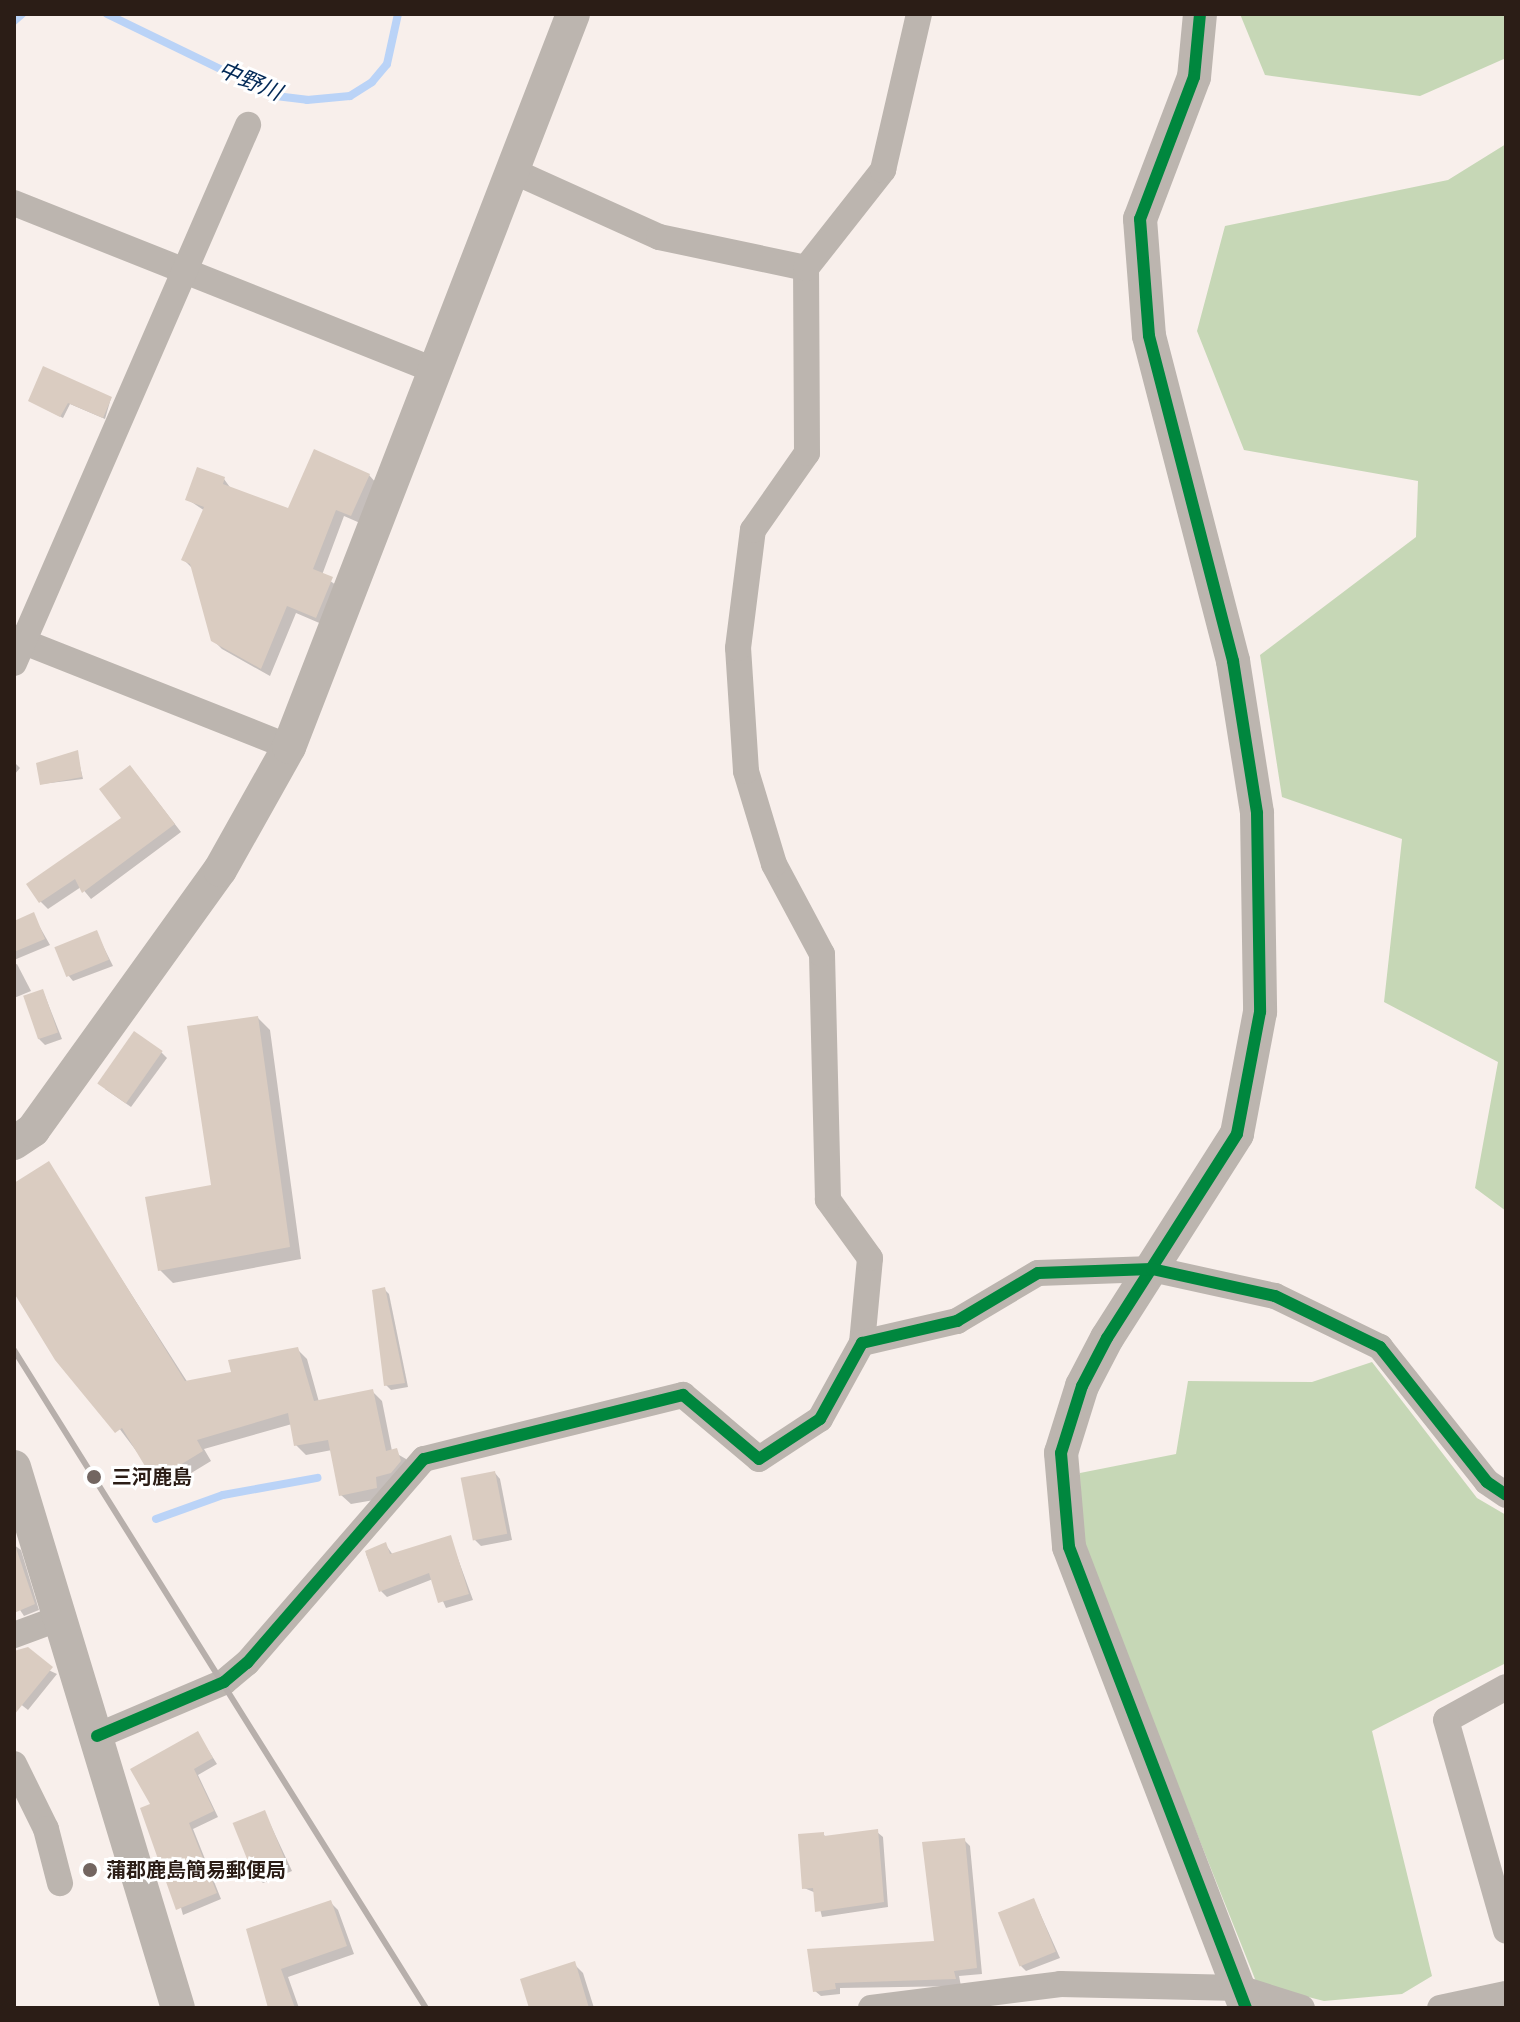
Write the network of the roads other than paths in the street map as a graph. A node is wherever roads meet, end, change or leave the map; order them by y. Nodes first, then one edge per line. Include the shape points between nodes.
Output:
1 (573, 14) edge
2 (919, 14) edge
3 (1200, 14) edge
4 (248, 125) dead end
5 (513, 171) junction
6 (14, 203) edge
7 (806, 268) junction
8 (188, 271) junction
9 (436, 371) junction
10 (17, 648) edge
11 (289, 747) junction
12 (14, 1143) edge
13 (1152, 1269) junction
14 (862, 1343) junction
15 (14, 1467) edge
16 (1506, 1495) edge
17 (63, 1617) junction
18 (14, 1635) edge
19 (1506, 1687) edge
20 (97, 1736) junction
21 (14, 1764) edge
22 (1495, 1846) edge
23 (60, 1883) dead end
24 (1506, 1931) edge
25 (1506, 1994) edge
26 (1242, 1998) edge
27 (178, 2008) edge
28 (871, 2008) edge
29 (1302, 2008) edge
30 (1440, 2008) edge

1 - 5 street
2 - 7 street via 883,170
3 - 13 street via 1194,77 1140,219 1149,336 1233,661 1257,813 1260,1012 1237,1134
4 - 8 street
5 - 7 street via 659,237
5 - 9 street
6 - 8 street
7 - 14 street via 807,453 753,530 738,648 746,771 774,864 822,954 828,1200 870,1258
8 - 9 street
8 - 10 street
9 - 11 street
10 - 11 street
11 - 12 street via 220,870 33,1130
13 - 14 street via 1038,1273 957,1321
13 - 16 street via 1275,1296 1380,1347 1487,1482
13 - 26 street via 1082,1386 1061,1453 1069,1547
14 - 20 street via 820,1419 759,1459 683,1395 424,1459 247,1663 224,1682
15 - 17 street
17 - 18 street
17 - 20 street
19 - 22 street via 1446,1720
20 - 27 street
21 - 23 street via 46,1829
22 - 24 street
25 - 30 street
26 - 28 street via 1060,1984
26 - 29 street

